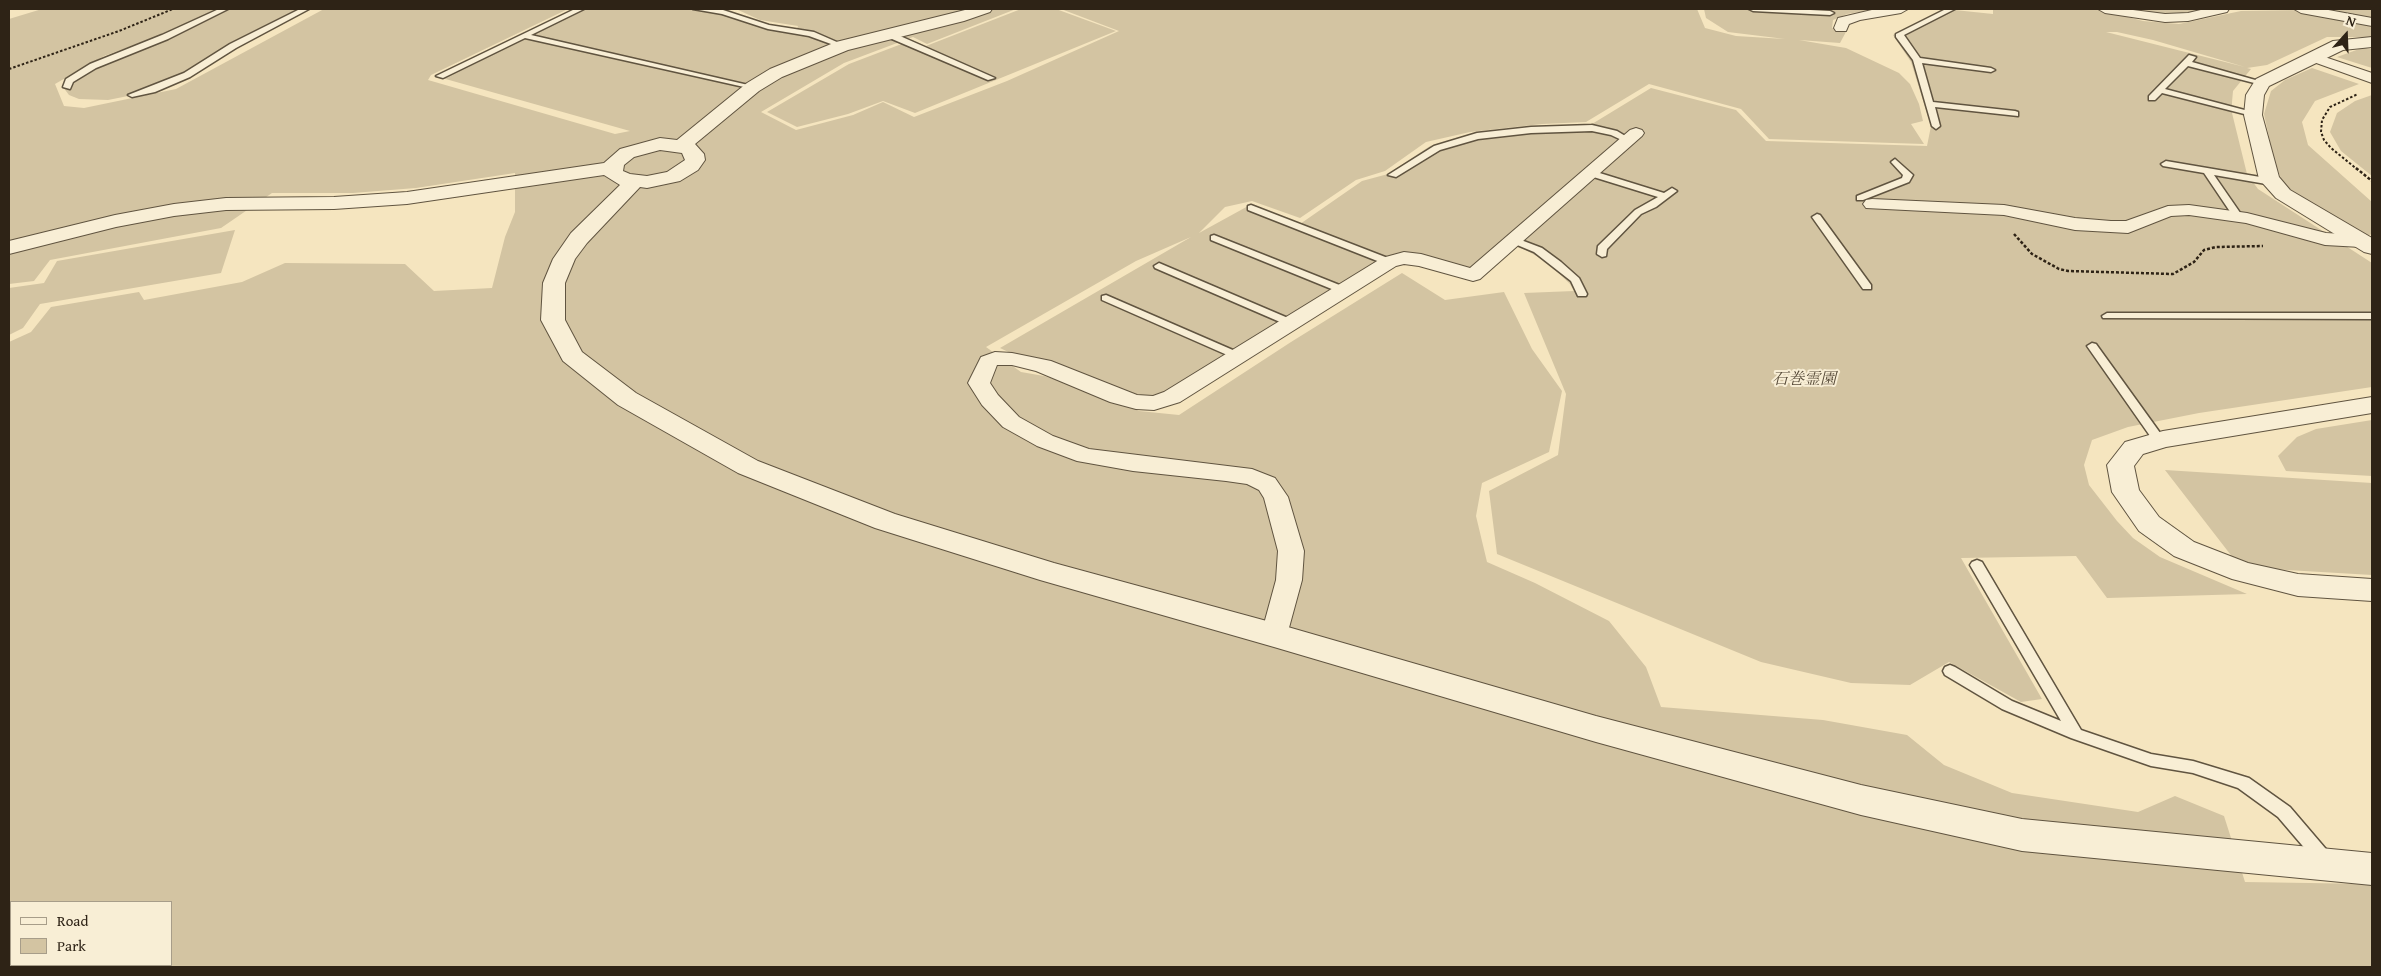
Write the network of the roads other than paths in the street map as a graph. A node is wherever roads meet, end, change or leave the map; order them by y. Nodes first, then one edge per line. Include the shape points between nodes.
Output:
1 (224, 9) edge
2 (305, 9) edge
3 (580, 9) edge
4 (697, 9) edge
5 (984, 9) edge
6 (1753, 9) edge
7 (1901, 9) edge
8 (1951, 9) edge
9 (2105, 9) edge
10 (2222, 9) edge
11 (2301, 9) edge
12 (1876, 10) edge
13 (1828, 11) edge
14 (2372, 22) edge
15 (1844, 24) joint
16 (888, 34) junction
17 (524, 36) junction
18 (2372, 42) edge
19 (842, 46) junction
20 (2193, 56) dead end
21 (2313, 58) junction
22 (1916, 60) junction
23 (2186, 63) junction
24 (1992, 70) dead end
25 (440, 76) dead end
26 (991, 78) dead end
27 (2372, 78) edge
28 (2262, 82) junction
29 (67, 87) dead end
30 (753, 87) junction
31 (2160, 90) junction
32 (132, 94) dead end
33 (2152, 98) dead end
34 (1931, 104) junction
35 (2015, 114) dead end
36 (2253, 115) junction
37 (1936, 126) dead end
38 (1632, 137) joint
39 (681, 146) junction
40 (1895, 162) dead end
41 (2166, 164) dead end
42 (2208, 172) junction
43 (1590, 173) junction
44 (623, 175) junction
45 (1393, 175) dead end
46 (2272, 182) junction
47 (1866, 201) joint
48 (1252, 208) dead end
49 (2238, 216) junction
50 (1817, 217) dead end
51 (1214, 238) dead end
52 (1513, 240) junction
53 (2367, 244) edge
54 (9, 248) edge
55 (1602, 254) dead end
56 (1390, 262) junction
57 (1160, 266) dead end
58 (1867, 287) dead end
59 (1343, 290) junction
60 (1582, 294) dead end
61 (1106, 298) dead end
62 (2106, 316) dead end
63 (2372, 316) edge
64 (1292, 323) junction
65 (2092, 346) dead end
66 (1238, 356) junction
67 (2372, 405) edge
68 (2159, 440) junction
69 (1977, 565) dead end
70 (2372, 590) edge
71 (1274, 635) junction
72 (1950, 671) dead end
73 (2076, 734) junction
74 (2330, 866) junction
75 (2372, 869) edge

1 - 29 lane via 93,66 69,81
2 - 32 lane via 233,46 187,75 152,90
3 - 17 lane
4 - 19 lane via 723,12 768,27 811,34
5 - 16 street
6 - 13 lane
7 - 12 street
8 - 22 lane via 1900,34
9 - 10 street via 2165,18 2188,17
11 - 14 street
12 - 15 street
13 - 15 lane
16 - 19 street
16 - 26 lane
17 - 25 lane
17 - 30 lane
18 - 21 street via 2339,45
19 - 30 street
20 - 23 lane
21 - 27 street
21 - 28 street
22 - 24 lane
22 - 34 lane
23 - 28 lane
23 - 31 lane
28 - 36 street via 2255,95
30 - 39 street
31 - 33 lane
31 - 36 lane
34 - 35 lane
34 - 37 lane
36 - 46 street
38 - 43 street
38 - 45 lane via 1592,128 1484,135 1437,148
39 - 44 street via 660,144 637,149 619,158
39 - 44 street via 694,154 695,160 684,172 660,180
40 - 47 lane via 1908,175 1906,180
41 - 42 lane
42 - 46 lane
42 - 49 lane
43 - 52 street
43 - 55 lane via 1668,194 1638,212 1602,248
44 - 54 street via 407,198 334,203 226,204 174,210
44 - 71 street via 564,259 554,283 553,320 572,356 627,399 748,467 885,521 1050,573
46 - 53 street via 2282,194
47 - 49 street via 2004,210 2075,224 2111,227 2134,225 2168,211
48 - 56 lane
49 - 53 street via 2325,239
50 - 58 lane
51 - 59 lane
52 - 56 street via 1473,275 1421,260 1404,258
52 - 60 lane via 1538,250 1557,264 1575,280
56 - 59 street
57 - 64 lane
59 - 64 street
61 - 66 lane
62 - 63 lane
64 - 66 street
65 - 68 lane
66 - 71 street via 1172,397 1154,402 1118,397 1043,366 1012,359 988,361 979,383 1011,422 1045,442 1084,456 1252,477 1267,484 1276,497 1291,552 1289,580
67 - 68 street
68 - 70 street via 2134,448 2120,465 2126,492 2149,524 2184,549 2242,572 2298,585
69 - 73 lane
71 - 74 street via 1615,734 1861,800 2032,836
72 - 73 lane via 2007,705
73 - 74 lane via 2151,760 2193,767 2243,783 2284,812
74 - 75 street

